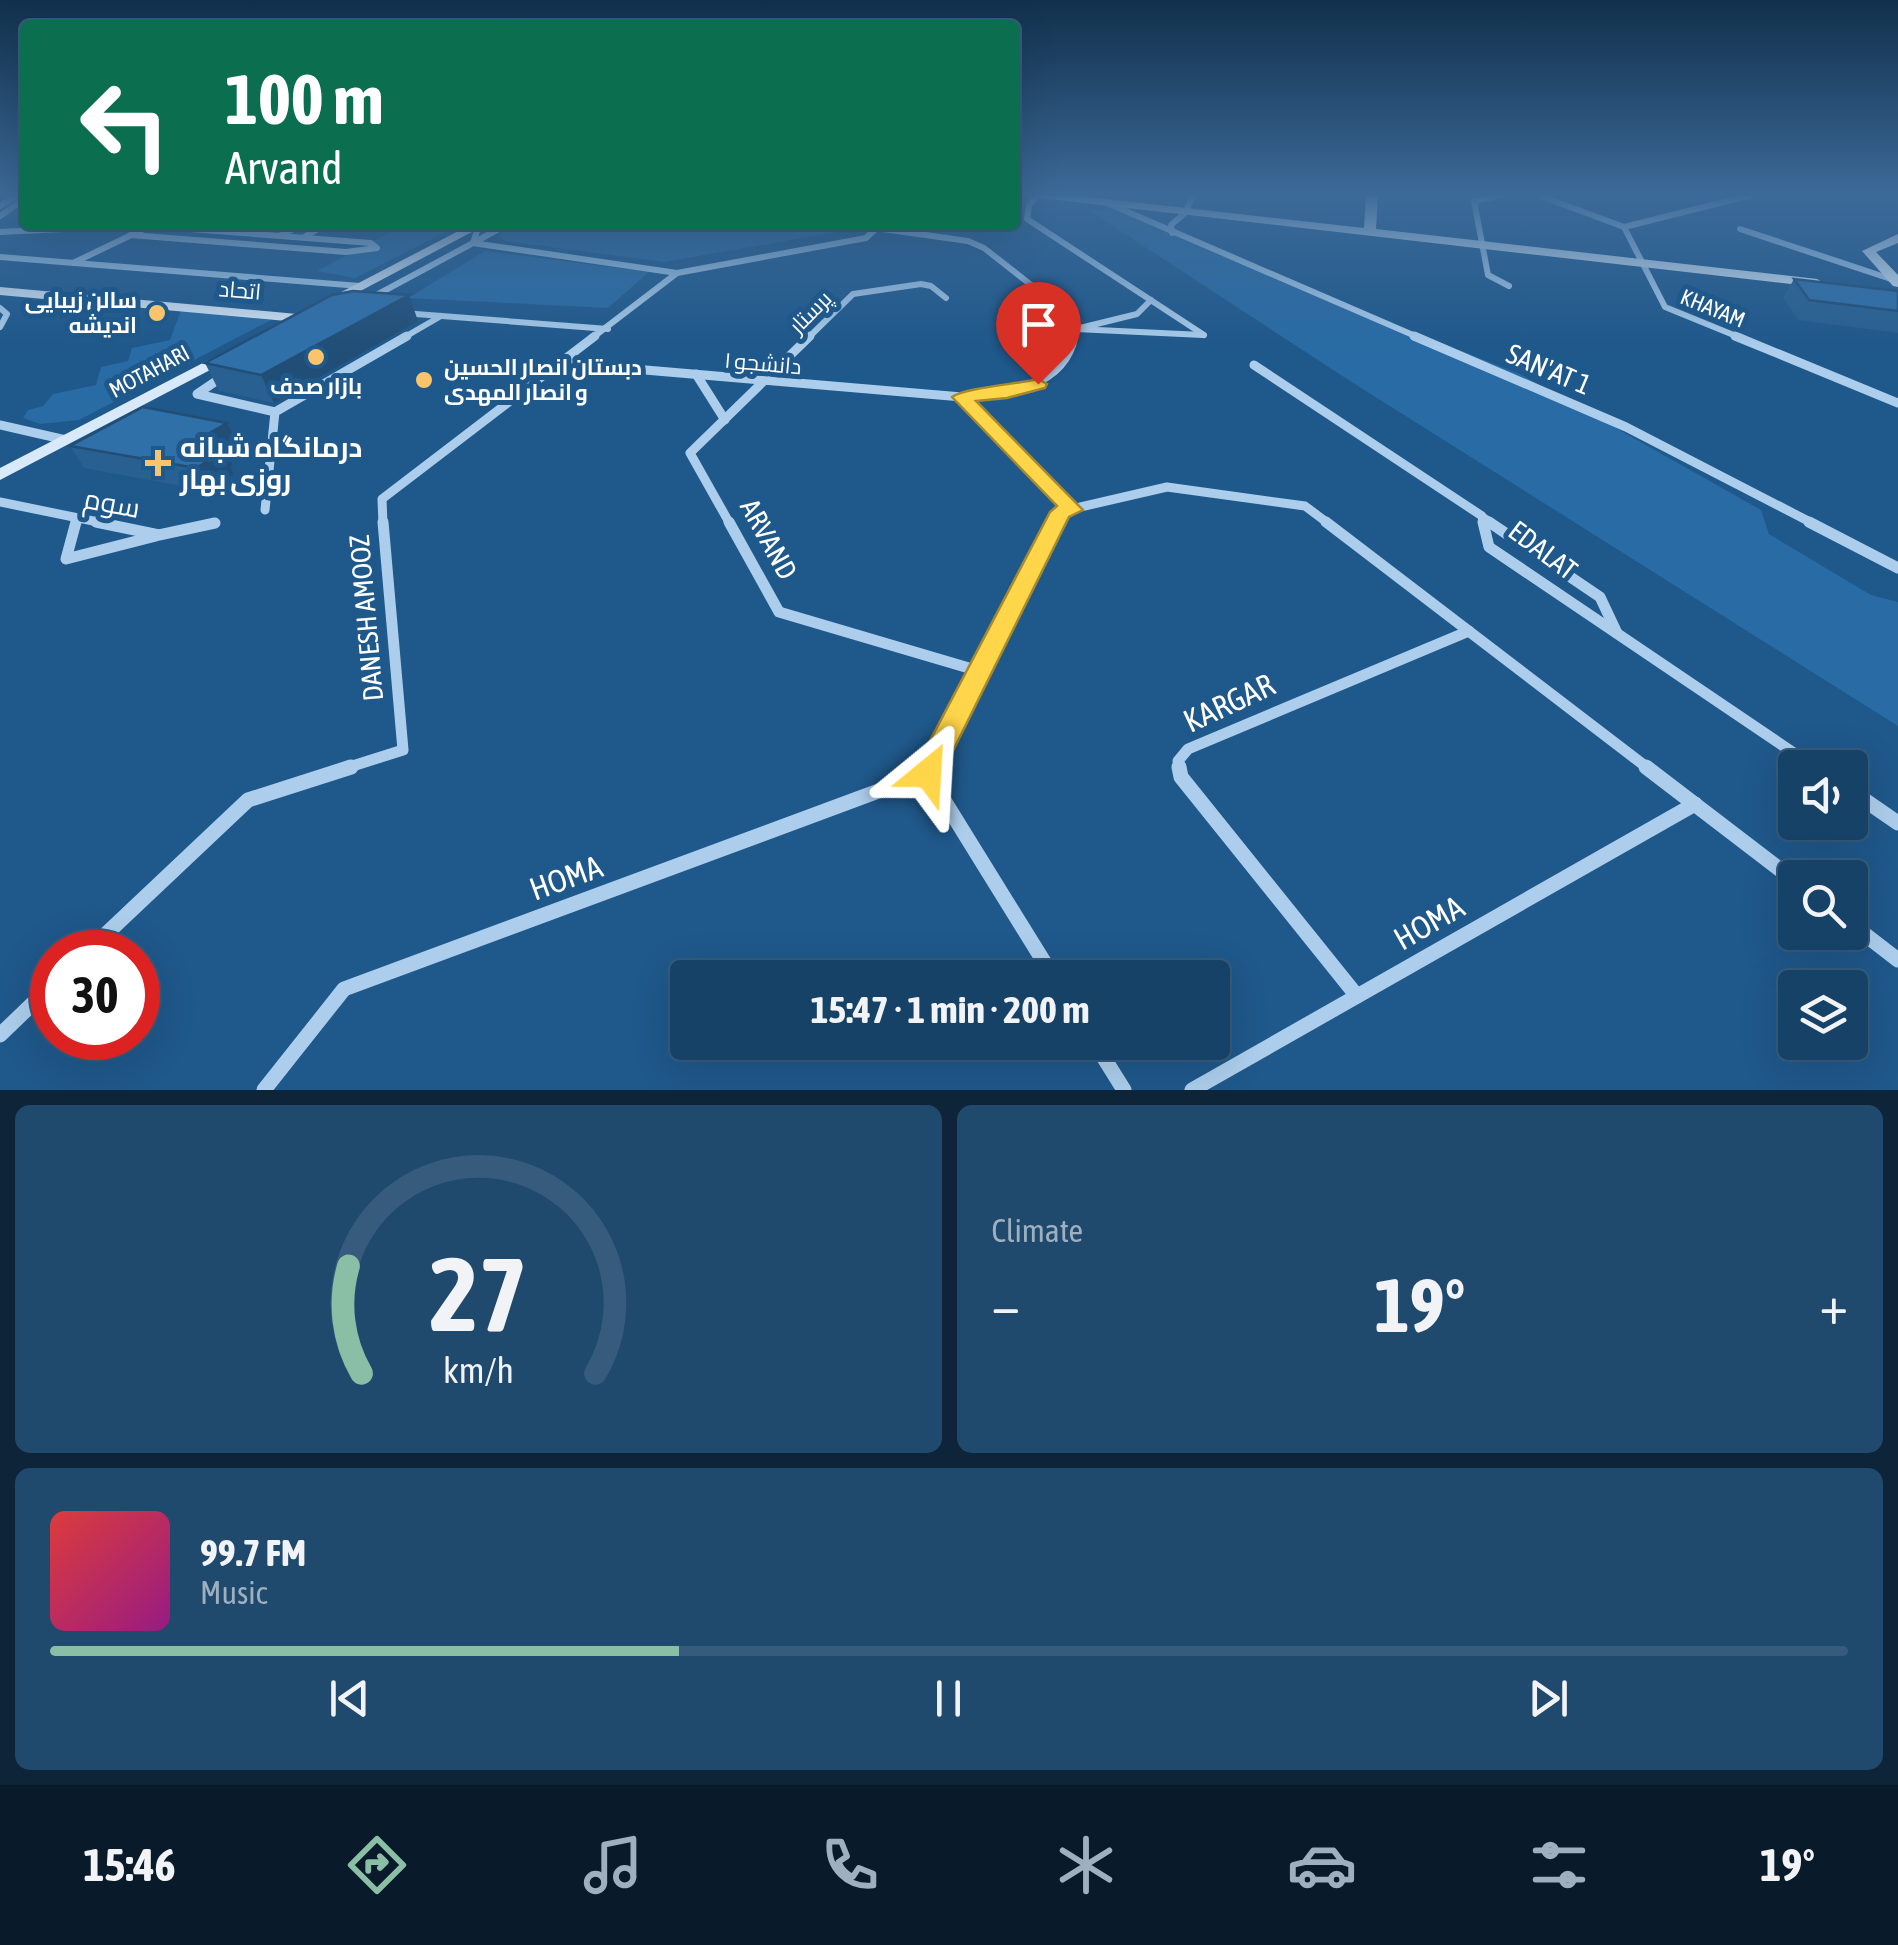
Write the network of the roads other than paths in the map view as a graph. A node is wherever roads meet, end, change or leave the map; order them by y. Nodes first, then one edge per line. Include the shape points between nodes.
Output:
1 (108, 246) edge
2 (268, 246) edge
3 (374, 246) edge
4 (438, 246) edge
5 (467, 246) edge
6 (492, 246) edge
7 (824, 246) edge
8 (979, 246) edge
9 (1068, 246) edge
10 (1202, 246) edge
11 (1482, 246) joint
12 (1634, 246) edge
13 (1787, 246) edge
14 (1880, 246) edge
15 (0, 257) edge
16 (72, 263) junction
17 (1644, 264) junction
18 (677, 273) junction
19 (1897, 285) edge
20 (360, 286) junction
21 (1510, 286) dead end
22 (1839, 286) edge
23 (1878, 290) edge
24 (0, 291) edge
25 (946, 298) dead end
26 (1151, 300) junction
27 (0, 308) edge
28 (352, 308) edge
29 (388, 311) edge
30 (441, 316) junction
31 (298, 318) junction
32 (0, 327) edge
33 (608, 328) junction
34 (1076, 329) junction
35 (264, 336) edge
36 (248, 344) edge
37 (562, 363) junction
38 (1254, 365) dead end
39 (228, 373) edge
40 (696, 374) junction
41 (766, 381) junction
42 (962, 397) junction
43 (1898, 403) edge
44 (275, 412) junction
45 (725, 420) junction
46 (0, 425) edge
47 (66, 440) junction
48 (0, 476) edge
49 (0, 502) edge
50 (265, 510) dead end
51 (1072, 510) junction
52 (1482, 516) junction
53 (77, 519) junction
54 (215, 523) dead end
55 (159, 535) junction
56 (1898, 568) edge
57 (1469, 631) junction
58 (1617, 634) junction
59 (979, 671) junction
60 (1789, 750) edge
61 (928, 773) junction
62 (1868, 802) edge
63 (1694, 804) junction
64 (1898, 823) edge
65 (1778, 868) edge
66 (110, 930) edge
67 (1868, 937) edge
68 (1043, 960) edge
69 (1898, 960) edge
70 (1357, 996) junction
71 (30, 1006) edge
72 (0, 1035) edge
73 (1105, 1060) edge
74 (264, 1090) edge
75 (1124, 1090) edge
76 (1192, 1090) edge

1 - 16 street
2 - 3 street via 346,252
4 - 20 main road
5 - 28 street
6 - 18 street
7 - 18 street, DANESH AMOOZ
8 - 34 street via 1066,311
9 - 26 street
10 - 56 street, SAN'AT 1 via 1626,427
11 - 17 main road
11 - 21 street via 1488,275
12 - 17 street, KHAYAM
13 - 19 street
14 - 19 main road via 1868,251
15 - 16 street
16 - 20 street
17 - 22 main road
17 - 43 street, KHAYAM via 1665,307
18 - 33 street, DANESH AMOOZ
19 - 23 main road
20 - 31 main road
24 - 31 main road, اتحاد
25 - 41 street, پرستار via 920,284 853,294
26 - 34 street via 1137,314
26 - 34 street via 1204,335
27 - 32 street via 6,314
29 - 30 street
30 - 33 street
30 - 44 street
31 - 35 main road
33 - 37 street, DANESH AMOOZ
34 - 42 street, دانشجو ۱ via 1056,372 1038,384
36 - 47 main road, MOTAHARI
37 - 40 street, دانشجو ۱
37 - 66 street, DANESH AMOOZ via 382,499 403,750 248,800
38 - 52 street, EDALAT
39 - 44 street via 197,394
40 - 41 street, دانشجو ۱
40 - 45 street
41 - 42 street, دانشجو ۱
41 - 45 street, ARVAND
42 - 51 street
44 - 50 street
45 - 59 street, ARVAND via 690,453 779,612
46 - 47 street
47 - 48 main road, MOTAHARI
49 - 53 street, سوم
51 - 57 street via 1167,486 1305,506
51 - 59 street via 1061,512
52 - 58 street via 1600,596
52 - 58 street, EDALAT via 1489,547
53 - 55 street, سوم
53 - 55 street via 66,559
54 - 55 street, سوم
57 - 63 street
57 - 70 street, KARGAR via 1188,749 1178,761 1181,777
58 - 60 street, EDALAT
59 - 61 street
61 - 68 street
61 - 74 street, HOMA via 344,989
62 - 64 street
63 - 65 street
63 - 70 street, HOMA
67 - 69 street
70 - 76 street, HOMA
71 - 72 street
73 - 75 street

